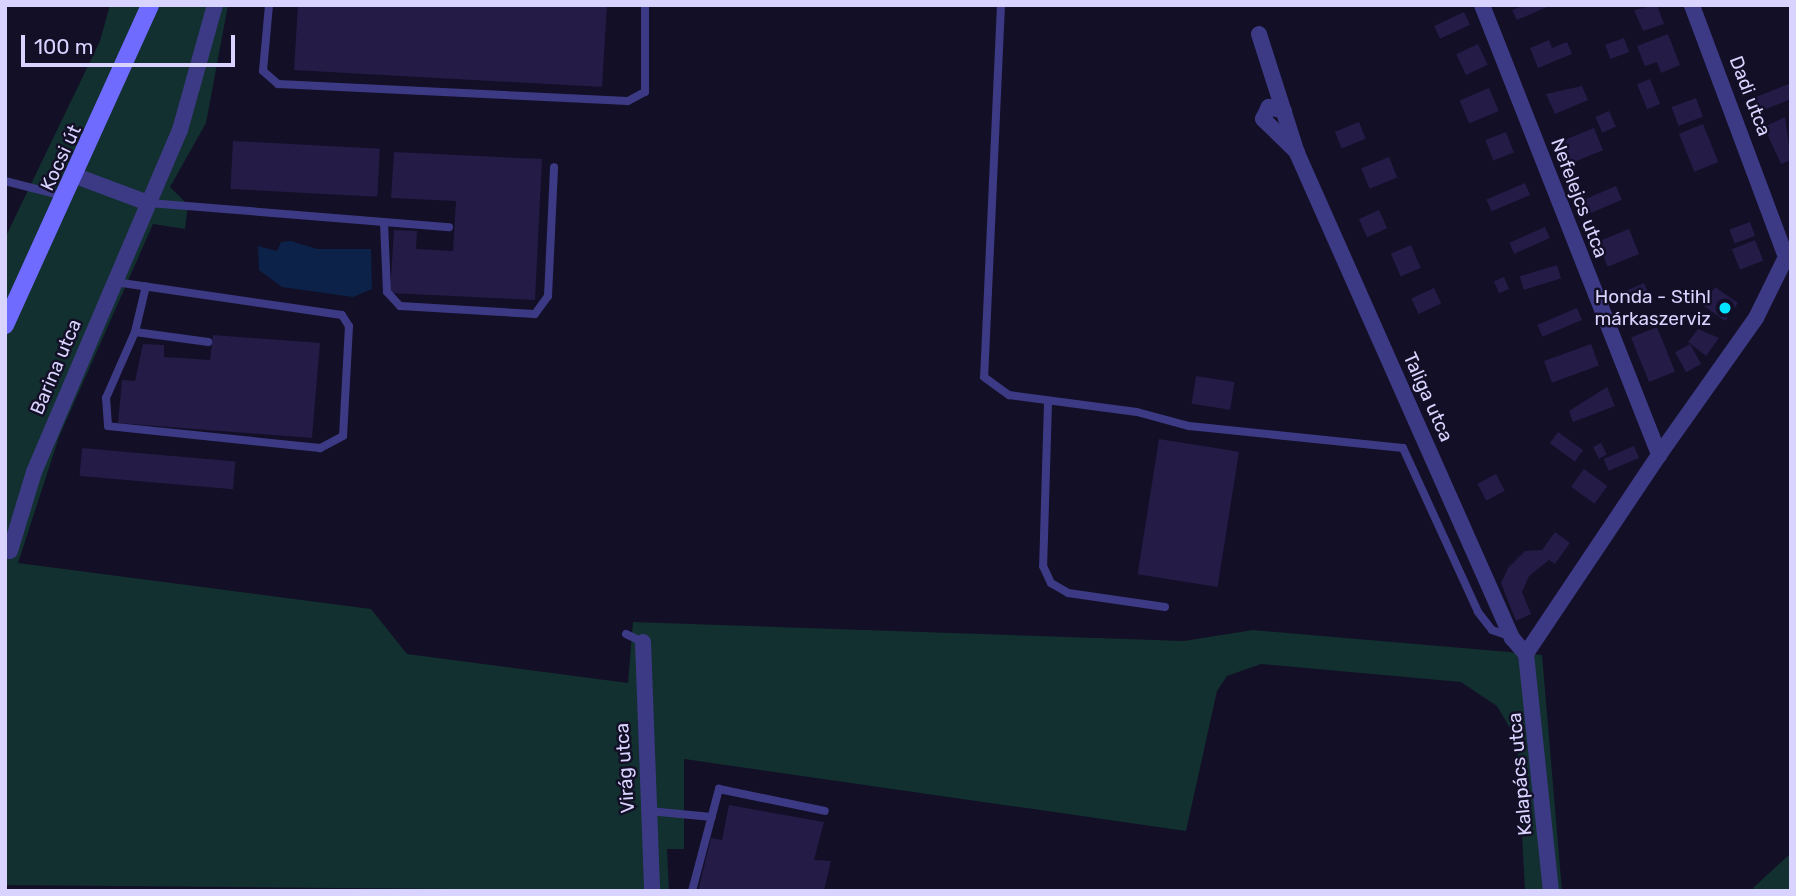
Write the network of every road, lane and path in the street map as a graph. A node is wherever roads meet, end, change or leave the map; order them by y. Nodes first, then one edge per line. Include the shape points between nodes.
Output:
1 (150, 5) edge
2 (215, 5) edge
3 (269, 5) edge
4 (645, 5) edge
5 (1001, 5) edge
6 (1482, 5) edge
7 (1692, 5) edge
8 (1259, 34) dead end
9 (1284, 111) junction
10 (1297, 153) junction
11 (554, 167) dead end
12 (76, 176) junction
13 (5, 181) edge
14 (67, 197) junction
15 (148, 203) junction
16 (1791, 216) edge
17 (384, 223) junction
18 (449, 227) dead end
19 (1781, 233) junction
20 (116, 282) junction
21 (146, 286) junction
22 (5, 326) edge
23 (135, 332) junction
24 (208, 342) dead end
25 (1048, 402) junction
26 (1659, 455) junction
27 (10, 551) dead end
28 (1165, 607) dead end
29 (626, 634) dead end
30 (1512, 638) junction
31 (643, 642) joint
32 (1526, 654) junction
33 (649, 811) junction
34 (825, 811) dead end
35 (712, 817) junction
36 (652, 891) edge
37 (692, 891) edge
38 (1551, 891) edge

1 - 12 main road, Kocsi út
2 - 15 street, Barina utca via 191,98
3 - 4 lane via 263,71 278,84 628,101 645,92
5 - 25 lane via 984,377 1009,395
6 - 26 street, Nefelejcs utca
7 - 19 street, Dadi utca
8 - 9 street, Taliga utca
9 - 10 street, Taliga utca
9 - 10 street, Taliga utca via 1269,107 1262,119
10 - 30 street, Taliga utca
11 - 17 lane via 548,296 535,314 400,306 386,285
12 - 14 main road, Kocsi út
12 - 15 street
13 - 14 lane
14 - 22 main road, Kocsi út
15 - 17 lane
15 - 20 street, Barina utca
16 - 19 street
17 - 18 lane
19 - 26 street, Dadi utca via 1786,257 1775,284
20 - 21 lane
20 - 27 street, Barina utca via 34,472
21 - 23 lane
21 - 23 lane via 342,315 349,326 343,436 320,448 115,431 103,409
23 - 24 lane
25 - 28 lane via 1043,566 1051,583 1068,593
25 - 30 lane via 1137,412 1189,426 1404,448 1478,612 1492,630
26 - 32 street
29 - 31 lane
30 - 32 street, Taliga utca
31 - 33 street, Virág utca
32 - 38 street, Kalapács utca
33 - 35 lane
33 - 36 street, Virág utca
34 - 35 lane via 719,789
35 - 37 lane

